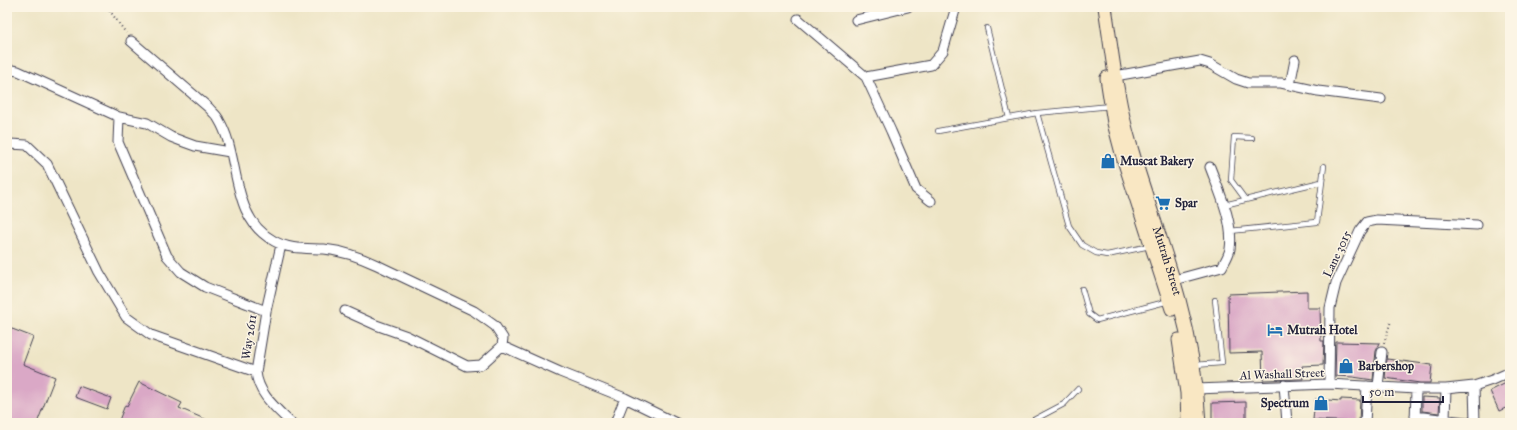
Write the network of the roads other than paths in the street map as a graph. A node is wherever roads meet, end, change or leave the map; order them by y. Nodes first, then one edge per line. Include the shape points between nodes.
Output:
1 (908, 7) edge
2 (956, 7) edge
3 (1097, 7) edge
4 (1105, 7) edge
5 (798, 19) dead end
6 (856, 20) dead end
7 (987, 28) dead end
8 (131, 41) road end
9 (1295, 60) dead end
10 (7, 72) edge
11 (1115, 76) junction
12 (866, 77) junction
13 (1290, 85) junction
14 (1381, 99) dead end
15 (1111, 106) junction
16 (1037, 113) junction
17 (119, 117) junction
18 (1009, 118) junction
19 (938, 131) dead end
20 (1252, 138) dead end
21 (7, 146) edge
22 (230, 152) junction
23 (1324, 166) dead end
24 (1210, 167) dead end
25 (1321, 182) junction
26 (1245, 199) junction
27 (931, 201) dead end
28 (1224, 205) junction
29 (1477, 224) dead end
30 (1230, 231) junction
31 (281, 245) junction
32 (1152, 245) junction
33 (1174, 280) junction
34 (1082, 289) dead end
35 (1215, 300) dead end
36 (1170, 301) junction
37 (266, 311) junction
38 (345, 311) dead end
39 (502, 346) junction
40 (1382, 352) road end
41 (1193, 365) junction
42 (256, 372) junction
43 (1510, 372) edge
44 (1329, 384) junction
45 (1284, 385) junction
46 (1366, 386) junction
47 (1378, 386) junction
48 (1474, 386) junction
49 (1196, 389) junction
50 (1416, 389) junction
51 (1446, 389) junction
52 (1078, 390) dead end
53 (625, 398) junction
54 (1415, 420) edge
55 (1445, 420) junction
56 (291, 423) edge
57 (615, 423) edge
58 (676, 423) edge
59 (1028, 423) edge
60 (1188, 423) edge
61 (1199, 423) edge
62 (1286, 423) edge
63 (1365, 423) edge
64 (1475, 423) edge

1 - 6 street
2 - 12 street via 943,51 931,66
3 - 15 main road, Mutrah Street
4 - 11 main road, Mutrah Street
5 - 12 street
7 - 18 lane
8 - 22 street via 219,119
9 - 13 street
10 - 17 street via 18,71
11 - 13 street via 1200,61 1248,83
11 - 33 main road, Mutrah Street via 1129,143
12 - 27 street via 916,189
13 - 14 street
15 - 16 lane
15 - 32 main road, Mutrah Street via 1123,157
16 - 18 lane
16 - 32 lane via 1069,226 1082,245 1096,253 1107,255
17 - 22 street via 147,123 171,137 194,146
17 - 37 street via 118,142 167,256 181,272 205,287
18 - 19 lane
20 - 26 lane via 1234,137 1231,180
21 - 42 street via 27,145 47,164 99,272 126,316 151,335
22 - 31 street via 242,202 249,215 265,235
23 - 25 lane
24 - 28 street
25 - 26 lane
25 - 30 lane via 1317,222
26 - 28 lane
28 - 30 street
29 - 44 street, Lane 3015 via 1377,220 1367,222 1360,231 1336,283 1330,308
30 - 33 street via 1230,250 1222,267
31 - 37 street, Way 2611
31 - 39 street via 343,252 377,264 474,311 495,326 503,338
32 - 36 main road, Mutrah Street
33 - 41 main road, Mutrah Street
34 - 36 lane via 1089,314 1097,320
35 - 41 lane via 1222,363
36 - 60 main road, Mutrah Street via 1184,370
37 - 42 street, Way 2611
38 - 39 street via 407,336 467,366 481,365
39 - 53 street
40 - 47 street
41 - 49 main road, Mutrah Street
42 - 56 street, Way 2611 via 260,389
43 - 48 street, Al Washall Street
44 - 45 street, Al Washall Street
44 - 46 street, Al Washall Street
45 - 49 street, Al Washall Street
45 - 62 street
46 - 47 street, Al Washall Street
46 - 63 street
47 - 50 street, Al Washall Street
48 - 51 street, Al Washall Street
48 - 64 street
49 - 61 main road, Mutrah Street
50 - 51 street, Al Washall Street
50 - 54 street
51 - 55 street
52 - 59 lane via 1064,404
53 - 57 street
53 - 58 street
54 - 55 street
55 - 64 street

